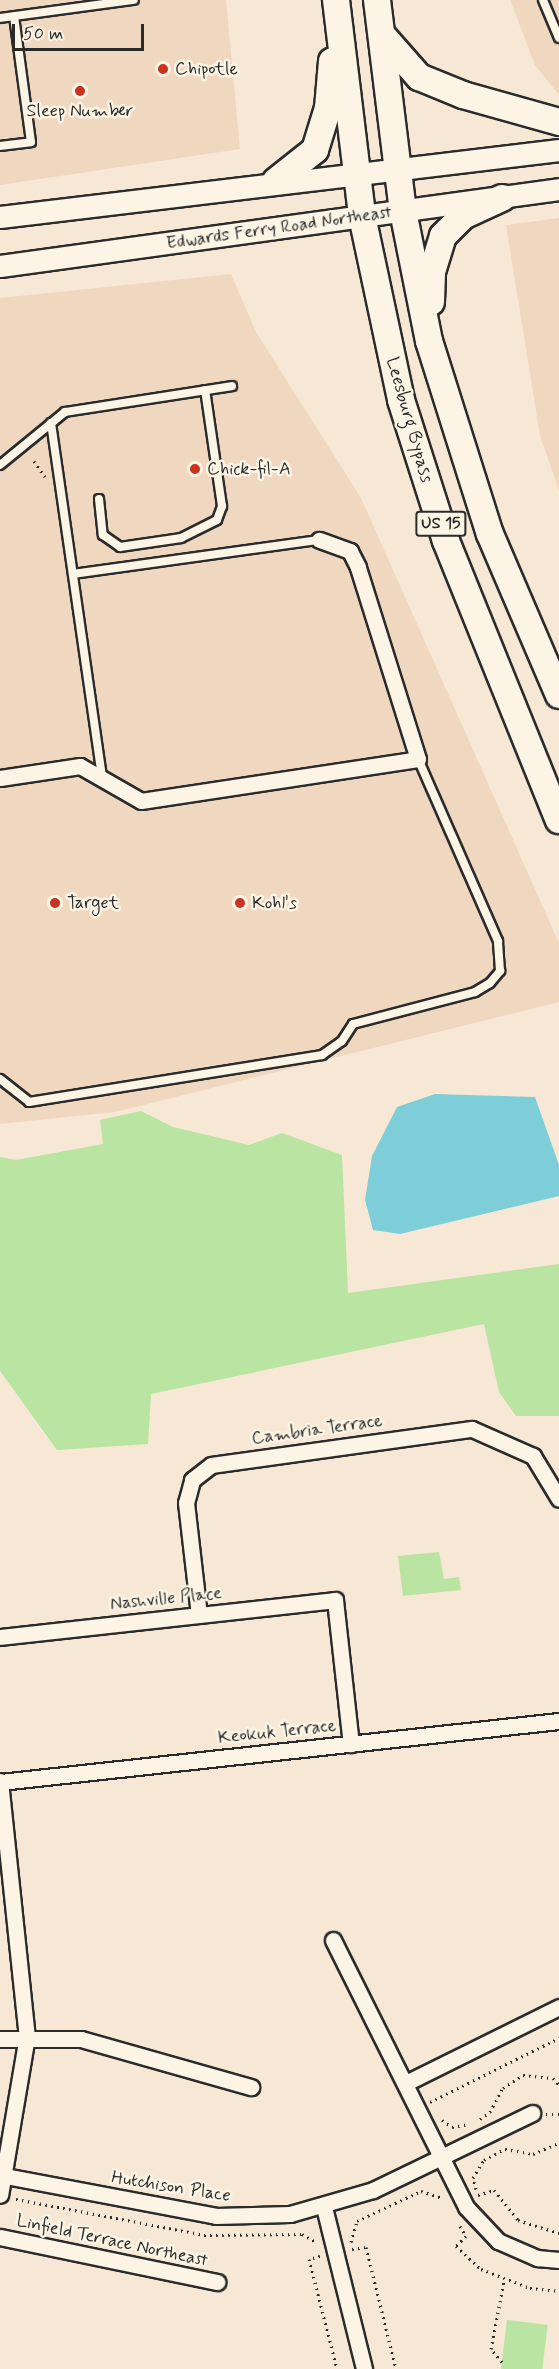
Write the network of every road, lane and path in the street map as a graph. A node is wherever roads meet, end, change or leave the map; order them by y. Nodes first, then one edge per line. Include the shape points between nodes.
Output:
1 (132, 0) edge
2 (377, 0) edge
3 (543, 0) edge
4 (337, 5) edge
5 (14, 16) junction
6 (0, 18) edge
7 (381, 33) junction
8 (559, 38) edge
9 (559, 122) edge
10 (0, 146) edge
11 (559, 150) edge
12 (397, 168) junction
13 (356, 172) junction
14 (276, 181) junction
15 (559, 189) edge
16 (502, 198) junction
17 (403, 211) junction
18 (362, 216) junction
19 (0, 217) edge
20 (0, 266) edge
21 (429, 342) junction
22 (232, 386) dead end
23 (205, 390) junction
24 (51, 423) junction
25 (0, 465) edge
26 (99, 499) dead end
27 (319, 540) joint
28 (73, 574) junction
29 (559, 695) edge
30 (418, 759) junction
31 (0, 778) edge
32 (102, 778) junction
33 (559, 820) edge
34 (0, 1079) edge
35 (559, 1499) edge
36 (199, 1615) junction
37 (0, 1637) edge
38 (559, 1721) edge
39 (351, 1744) junction
40 (0, 1782) edge
41 (333, 1940) dead end
42 (559, 2007) edge
43 (27, 2036) junction
44 (559, 2038) edge
45 (0, 2039) edge
46 (406, 2083) junction
47 (559, 2085) edge
48 (252, 2087) dead end
49 (532, 2113) dead end
50 (559, 2143) edge
51 (442, 2157) junction
52 (2, 2175) edge
53 (6, 2196) edge
54 (446, 2201) dead end
55 (324, 2207) junction
56 (454, 2217) dead end
57 (559, 2233) edge
58 (0, 2237) edge
59 (559, 2260) edge
60 (504, 2281) junction
61 (217, 2282) dead end
62 (559, 2291) edge
63 (502, 2362) dead end
64 (337, 2369) edge
65 (364, 2369) edge
66 (396, 2369) edge

1 - 5 lane
2 - 7 highway, US 15
3 - 8 lane
4 - 13 highway, Leesburg Bypass / US 15
4 - 14 highway via 320,139 308,159
5 - 6 lane
5 - 10 lane via 31,142
7 - 9 highway via 419,77 463,95
7 - 12 highway, US 15
11 - 12 main road
12 - 13 main road
12 - 17 highway, US 15
13 - 14 main road
13 - 18 highway, Leesburg Bypass / US 15
14 - 19 main road
15 - 16 main road, Edwards Ferry Road Northeast
16 - 17 main road, Edwards Ferry Road Northeast
16 - 21 highway via 463,216 443,236 432,272
17 - 18 main road, Edwards Ferry Road Northeast
17 - 21 highway, US 15
18 - 20 main road, Edwards Ferry Road Northeast
18 - 33 highway, Leesburg Bypass / US 15 via 401,400 446,541
21 - 29 highway, US 15 via 493,543
22 - 23 lane
23 - 24 lane via 65,412
23 - 26 lane via 222,506 217,520 181,538 120,547 103,535
24 - 25 lane
24 - 28 lane
27 - 28 lane
27 - 30 street via 350,551 358,567
28 - 32 lane
30 - 32 street via 141,801
30 - 34 lane via 498,941 500,971 490,983 475,992 353,1024 342,1041 322,1055 29,1102
31 - 32 street via 80,766
35 - 36 street, Cambria Terrace via 533,1456 472,1429 211,1466 192,1480 186,1503
36 - 37 street, Nashville Place
36 - 39 street, Nashville Place via 335,1600
38 - 39 street, Keokuk Terrace
39 - 40 street, Keokuk Terrace
40 - 43 street, Linfield Terrace Northeast
41 - 46 street
42 - 46 street
43 - 45 street
43 - 48 street via 81,2039
43 - 52 street, Linfield Terrace Northeast
44 - 47 path via 430,2102 452,2127 490,2112 503,2088 523,2075 553,2079
46 - 51 street
49 - 51 street, Hutchison Place
50 - 57 path via 533,2154 505,2149 484,2160 473,2178 478,2196 494,2190 518,2220
51 - 55 street, Hutchison Place
51 - 59 street via 480,2225 518,2252
52 - 53 street, Linfield Terrace Northeast
52 - 55 street, Hutchison Place via 216,2216
53 - 64 path via 204,2235 302,2234 314,2240 323,2255 309,2259
54 - 66 path via 421,2191 357,2221 352,2229 352,2250 366,2247
55 - 65 street
56 - 60 path via 466,2236 456,2246
58 - 61 street, Linfield Terrace Northeast
60 - 62 path
60 - 63 path via 491,2349

